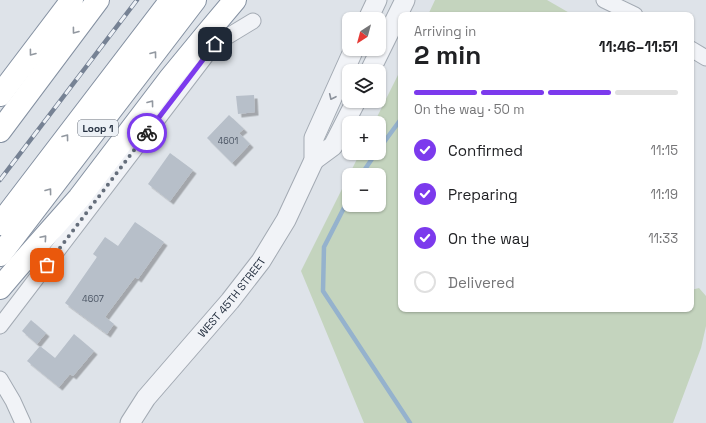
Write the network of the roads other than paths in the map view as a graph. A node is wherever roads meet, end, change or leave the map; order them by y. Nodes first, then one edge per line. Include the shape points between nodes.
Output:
1 (72, 0) edge
2 (98, 0) edge
3 (171, 0) edge
4 (195, 0) edge
5 (235, 0) edge
6 (377, 0) edge
7 (405, 0) edge
8 (604, 0) edge
9 (371, 12) edge
10 (399, 12) edge
11 (629, 12) edge
12 (398, 14) edge
13 (253, 22) dead end
14 (694, 50) edge
15 (351, 56) edge
16 (706, 58) edge
17 (373, 64) edge
18 (0, 95) edge
19 (353, 108) edge
20 (0, 131) edge
21 (314, 160) junction
22 (0, 224) edge
23 (0, 255) edge
24 (0, 288) edge
25 (0, 326) edge
26 (0, 379) edge
27 (23, 423) edge
28 (130, 423) edge

1 -> 18 highway
2 -> 20 highway
22 -> 3 highway
23 -> 4 highway, Loop 1
24 -> 5 highway via 79,198 171,77
6 - 9 street
7 - 10 street
8 - 11 street
12 - 17 street
13 - 25 street via 215,44
14 - 16 street
15 -> 21 street, WEST 45TH STREET via 314,138
19 - 21 street, WEST 45TH STREET via 334,146
21 - 28 street, WEST 45TH STREET via 286,220 261,261 146,398
26 - 27 street

